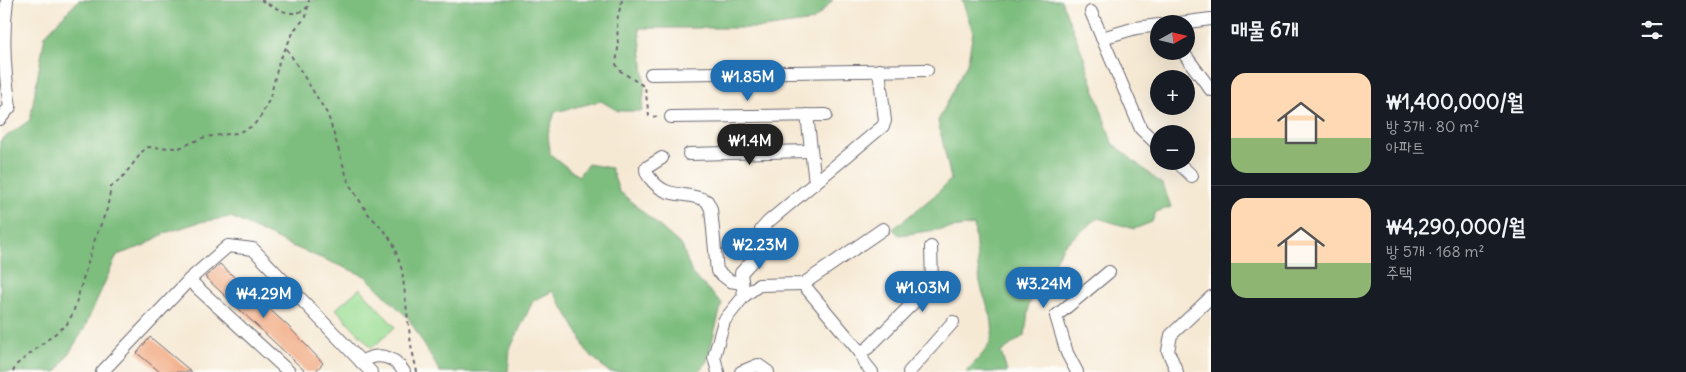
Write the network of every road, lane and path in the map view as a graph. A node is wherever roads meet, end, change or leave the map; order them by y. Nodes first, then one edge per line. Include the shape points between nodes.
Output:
1 (7, 0) edge
2 (261, 0) edge
3 (309, 0) edge
4 (622, 0) edge
5 (307, 7) junction
6 (1091, 12) dead end
7 (1211, 19) edge
8 (1195, 21) edge
9 (1150, 26) edge
10 (1102, 38) junction
11 (287, 48) junction
12 (1189, 60) edge
13 (879, 70) junction
14 (927, 70) dead end
15 (651, 74) dead end
16 (1211, 90) edge
17 (807, 115) junction
18 (826, 115) dead end
19 (671, 117) joint
20 (0, 119) edge
21 (1150, 138) edge
22 (811, 151) junction
23 (689, 154) dead end
24 (662, 158) dead end
25 (1186, 170) edge
26 (1192, 176) dead end
27 (814, 183) junction
28 (883, 229) dead end
29 (931, 246) dead end
30 (1109, 272) dead end
31 (189, 280) junction
32 (803, 284) junction
33 (743, 290) junction
34 (1211, 296) edge
35 (953, 322) dead end
36 (860, 352) junction
37 (361, 362) junction
38 (13, 372) edge
39 (102, 372) edge
40 (289, 372) edge
41 (371, 372) edge
42 (404, 372) edge
43 (417, 372) edge
44 (718, 372) edge
45 (741, 372) edge
46 (768, 372) edge
47 (872, 372) edge
48 (909, 372) edge
49 (1077, 372) edge
50 (1177, 372) edge

1 - 20 street via 3,56 10,107
2 - 5 path via 272,8 296,14
3 - 5 path
4 - 19 path via 617,20 616,64 619,70 644,87 649,116
5 - 11 path via 306,17 295,29
6 - 10 street
7 - 8 street
9 - 10 street
10 - 21 street via 1141,129
11 - 38 path via 279,62 270,98 253,126 237,133 205,137 178,148 146,147 122,178 111,186 107,209 73,313 67,324 16,365
11 - 43 path via 328,115 349,184 368,215 393,244 402,270 410,345
12 - 16 street
13 - 14 street
13 - 15 street
13 - 27 street via 883,126
17 - 18 street
17 - 19 street
17 - 22 street
22 - 23 street
22 - 27 street
24 - 33 street via 646,168 646,173 656,186 672,194 707,201 711,209 717,271
25 - 26 street
27 - 33 street via 761,230 762,250 741,273
28 - 32 street
29 - 36 street via 932,284 868,348
30 - 49 street via 1056,316 1067,353
31 - 37 street via 228,246 253,249
31 - 39 street
31 - 40 street
32 - 33 street via 762,284
32 - 36 street
33 - 44 street via 724,321 714,357
34 - 50 street via 1171,335 1168,351
35 - 48 street
36 - 47 street
37 - 41 street
37 - 42 street via 374,356 385,356
45 - 46 street via 758,365

